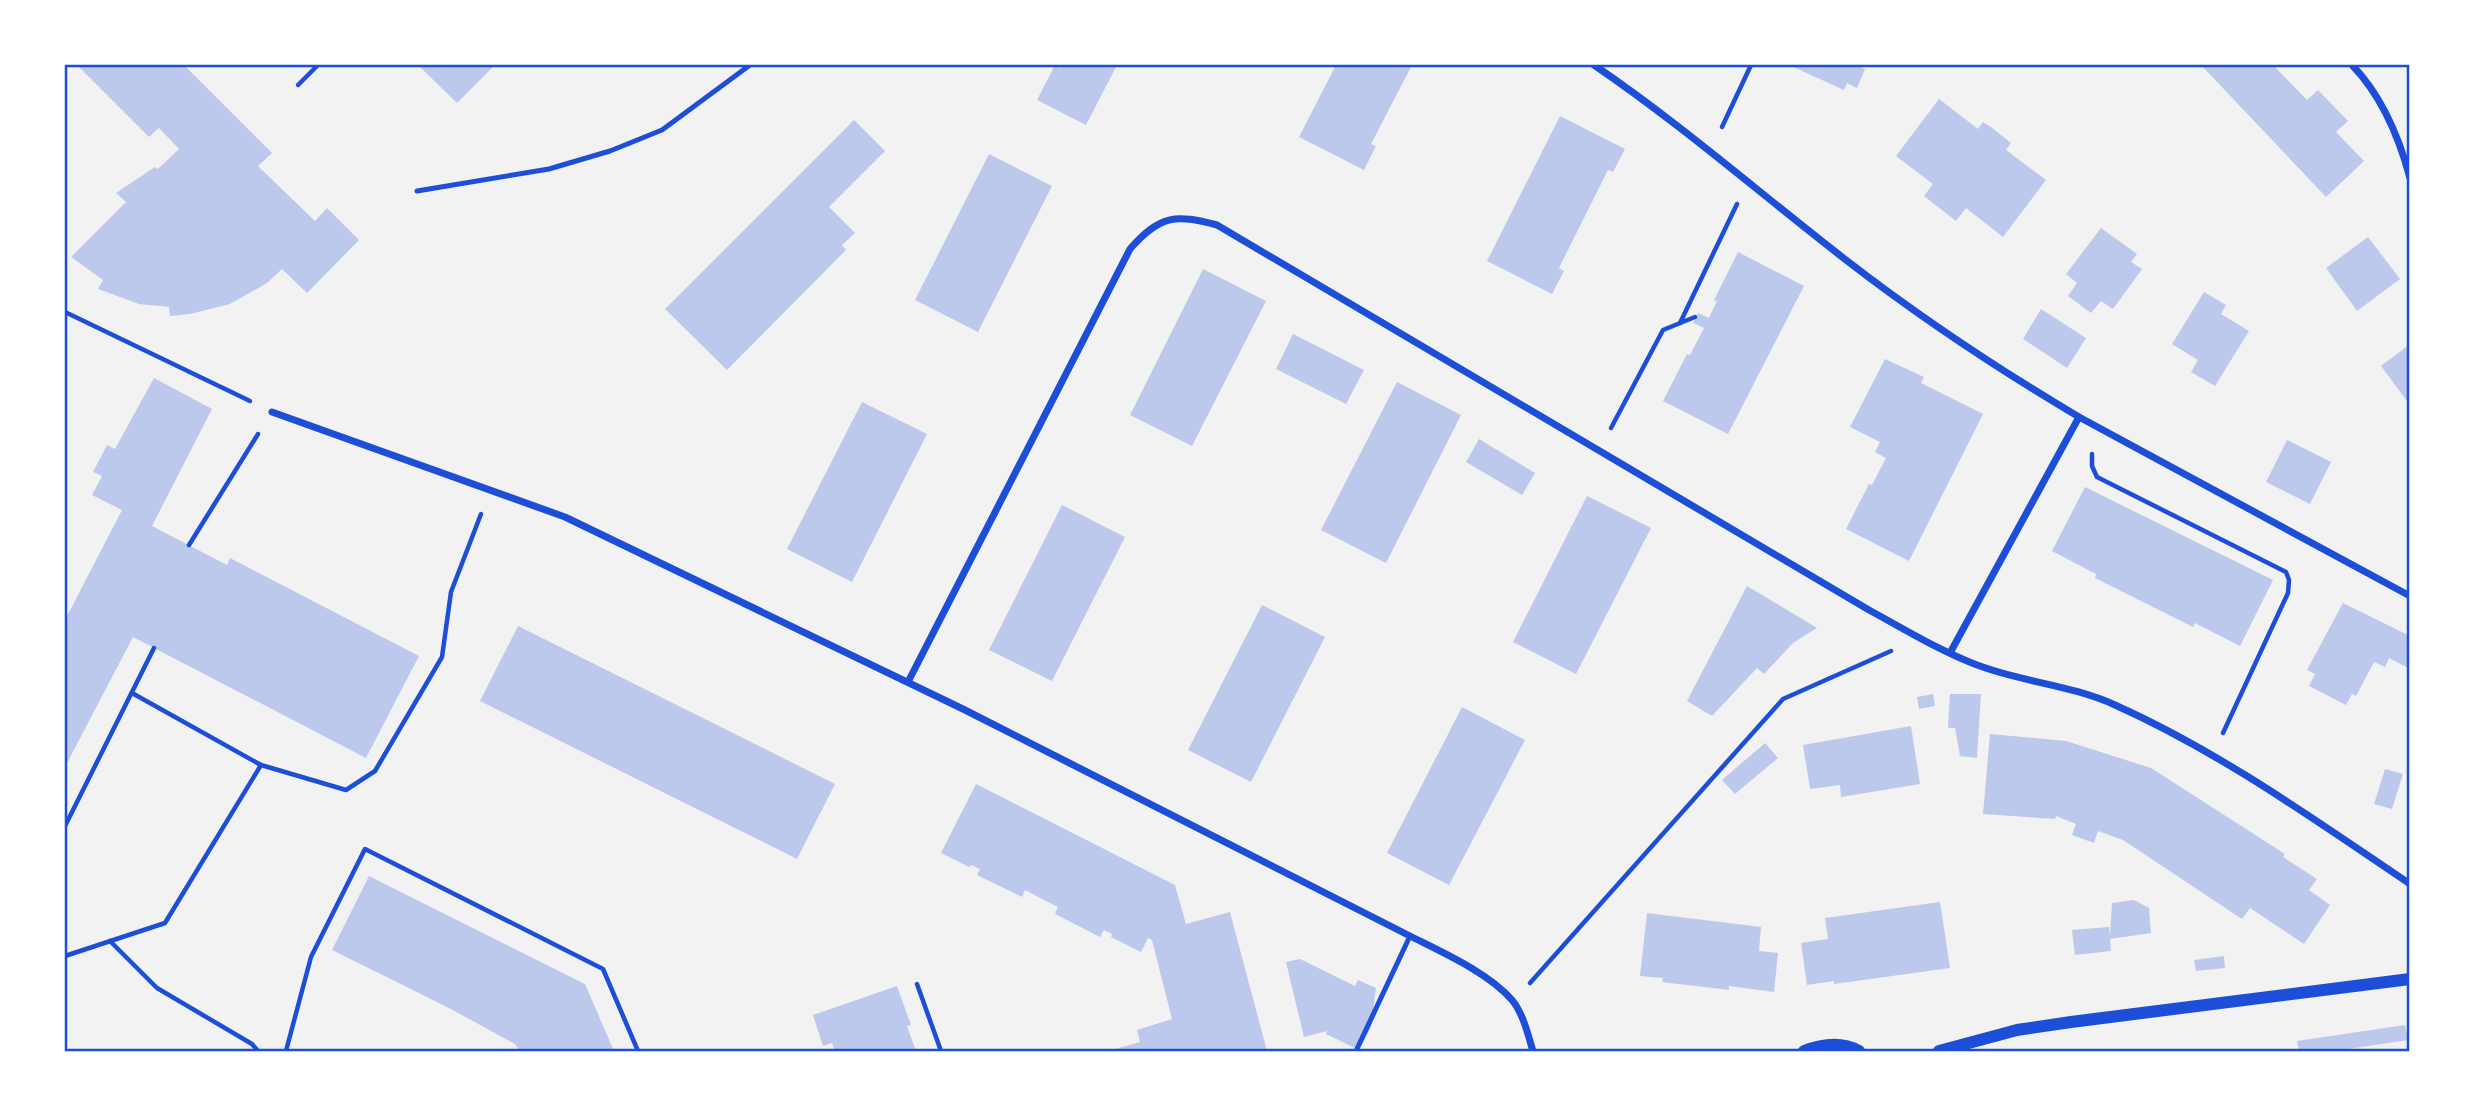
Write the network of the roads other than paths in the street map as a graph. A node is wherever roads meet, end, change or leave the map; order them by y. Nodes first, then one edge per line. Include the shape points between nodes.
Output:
1 (750, 65) edge
2 (1594, 65) edge
3 (2352, 65) edge
4 (2410, 178) edge
5 (417, 191) dead end
6 (272, 412) road end
7 (2079, 417) junction
8 (2410, 596) edge
9 (1951, 653) junction
10 (908, 682) junction
11 (2410, 884) edge
12 (1410, 936) junction
13 (2410, 979) edge
14 (1356, 1051) edge
15 (1533, 1051) edge
16 (1804, 1051) edge
17 (1859, 1051) edge
18 (1938, 1051) edge

1 - 5 lane via 662,130 610,151 549,169
2 - 7 street via 1643,98 1912,309 1995,367
3 - 4 street via 2382,105 2402,147
6 - 10 street via 565,517
7 - 8 street
7 - 9 street
9 - 10 street via 1217,225 1189,218 1165,221 1147,230 1130,249
9 - 11 street via 2008,675 2112,704 2212,755
10 - 12 street
12 - 14 lane
12 - 15 street via 1464,964 1513,1001
13 - 18 street via 2017,1030
16 - 17 street via 1836,1044

